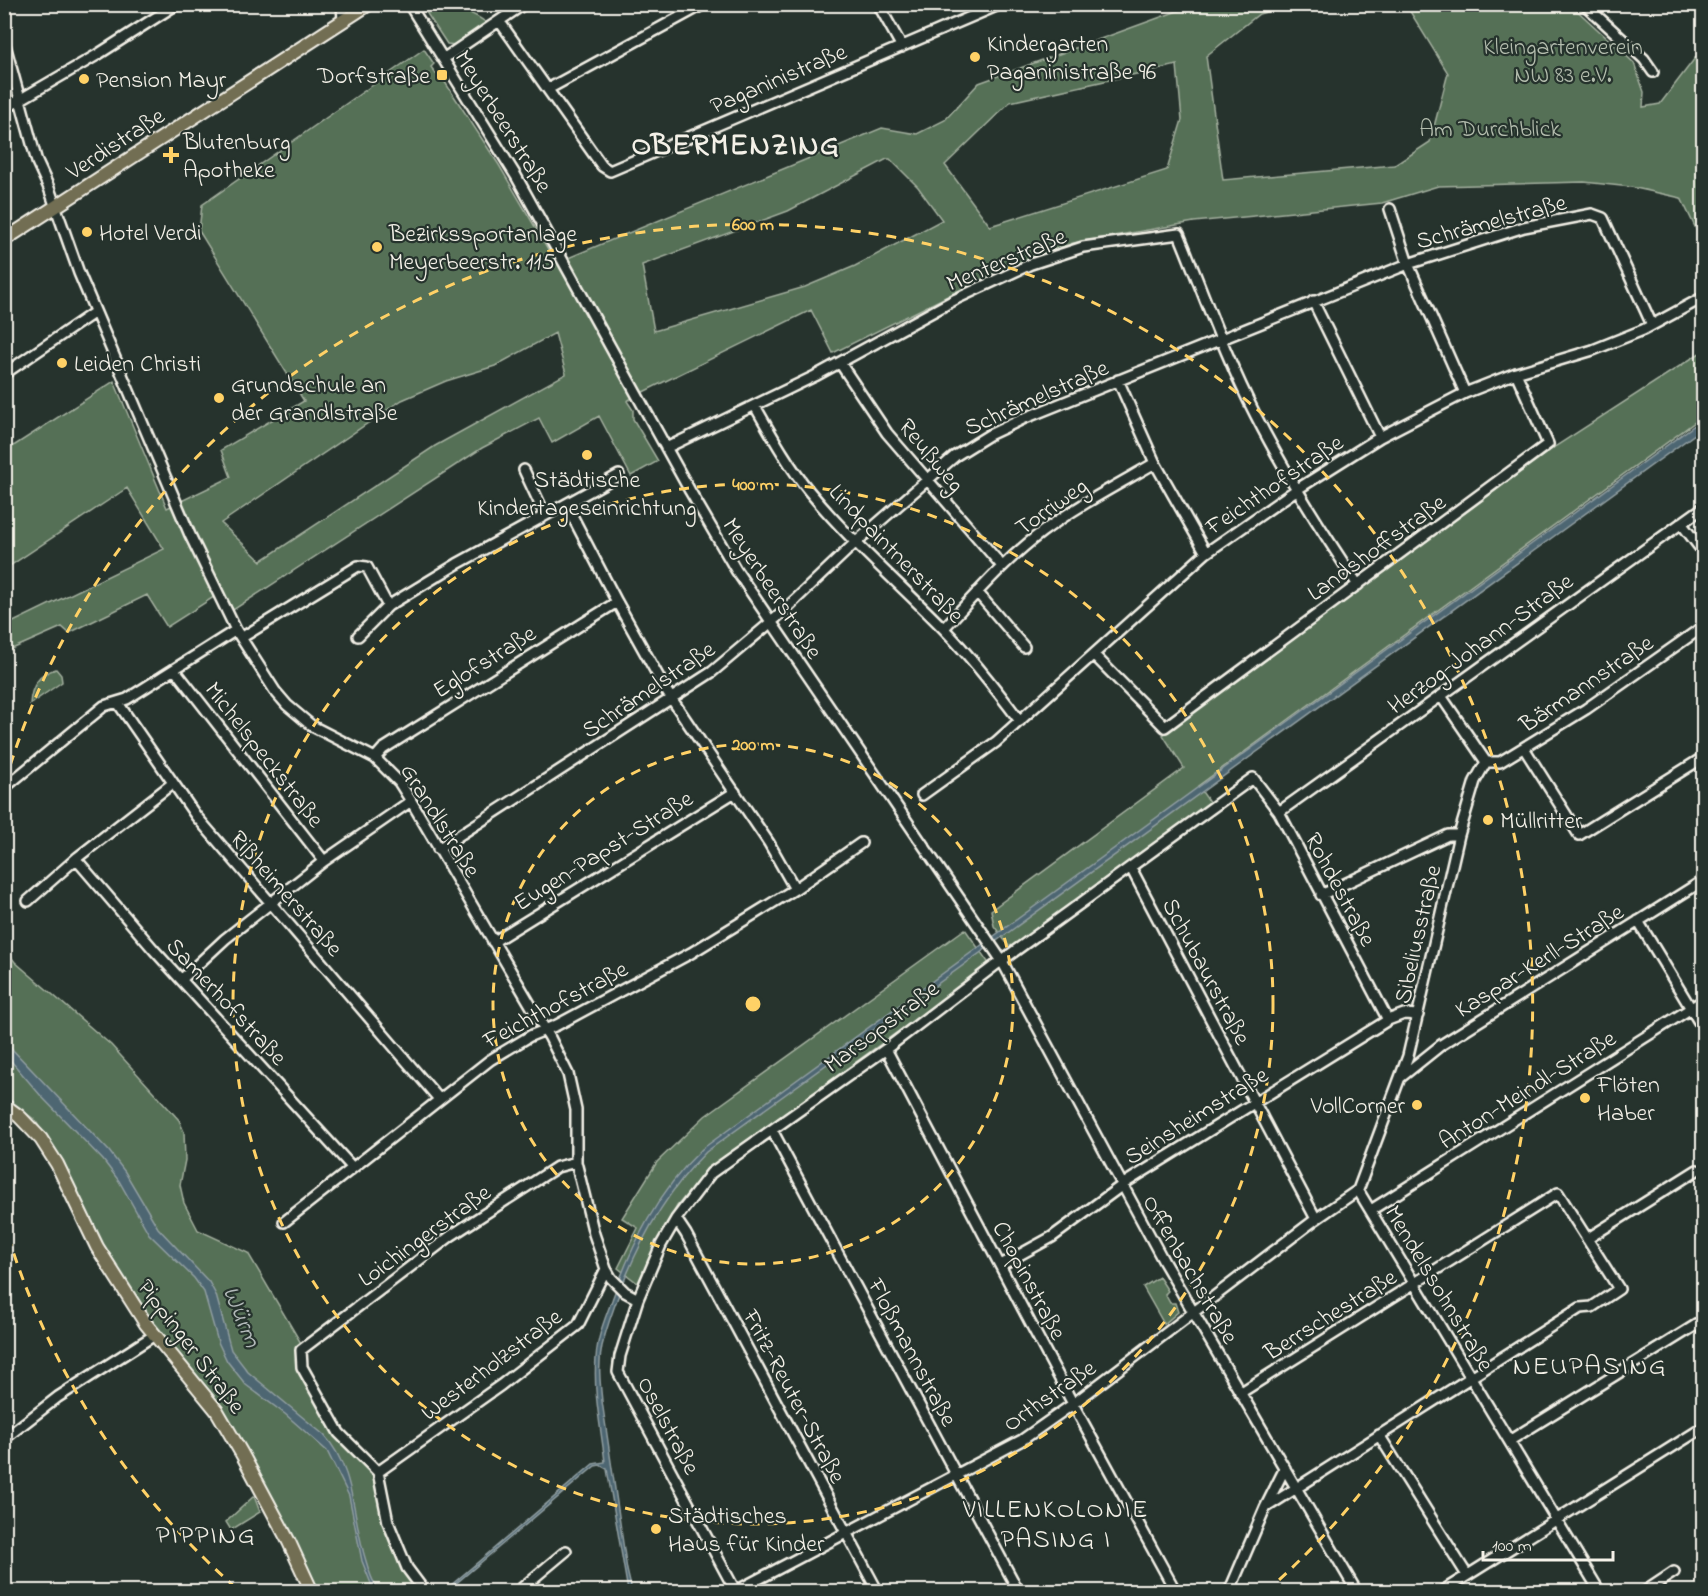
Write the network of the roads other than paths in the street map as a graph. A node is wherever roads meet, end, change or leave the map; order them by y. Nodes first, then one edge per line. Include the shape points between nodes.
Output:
1 (177, 4) edge
2 (342, 4) edge
3 (369, 4) edge
4 (409, 4) edge
5 (524, 4) edge
6 (704, 4) edge
7 (878, 4) edge
8 (1001, 4) edge
9 (1584, 4) edge
10 (343, 21) junction
11 (500, 22) junction
12 (4, 40) edge
13 (902, 47) junction
14 (443, 59) junction
15 (1653, 72) dead end
16 (548, 89) junction
17 (20, 99) junction
18 (4, 109) edge
19 (55, 207) junction
20 (1390, 209) dead end
21 (4, 240) edge
22 (1408, 264) junction
23 (1704, 297) edge
24 (1313, 301) junction
25 (95, 312) junction
26 (1652, 325) junction
27 (1221, 339) junction
28 (840, 363) junction
29 (1516, 373) junction
30 (4, 374) edge
31 (1118, 380) junction
32 (1465, 393) junction
33 (755, 406) junction
34 (1380, 437) junction
35 (666, 448) junction
36 (1155, 463) junction
37 (524, 470) dead end
38 (619, 476) dead end
39 (926, 480) junction
40 (1296, 490) junction
41 (566, 504) junction
42 (1704, 507) edge
43 (546, 515) junction
44 (1681, 523) junction
45 (855, 543) junction
46 (1206, 553) junction
47 (1704, 553) edge
48 (1002, 566) junction
49 (1358, 585) junction
50 (977, 592) junction
51 (617, 602) junction
52 (388, 606) junction
53 (771, 623) junction
54 (1704, 626) edge
55 (944, 628) junction
56 (239, 634) junction
57 (358, 636) dead end
58 (1024, 647) dead end
59 (1094, 655) junction
60 (175, 670) junction
61 (1441, 696) junction
62 (672, 699) junction
63 (118, 703) junction
64 (1020, 721) junction
65 (1524, 748) junction
66 (1704, 757) edge
67 (375, 758) junction
68 (1486, 762) junction
69 (1253, 778) joint
70 (173, 783) junction
71 (4, 788) edge
72 (735, 792) junction
73 (922, 795) dead end
74 (411, 801) junction
75 (1279, 812) junction
76 (1459, 835) junction
77 (861, 843) dead end
78 (438, 849) junction
79 (76, 859) junction
80 (324, 861) junction
81 (1131, 868) junction
82 (1704, 880) edge
83 (795, 890) junction
84 (1321, 895) junction
85 (28, 902) dead end
86 (270, 904) junction
87 (1638, 921) junction
88 (493, 942) junction
89 (1002, 961) junction
90 (182, 980) junction
91 (1704, 1000) edge
92 (1691, 1009) junction
93 (1419, 1015) junction
94 (1388, 1020) junction
95 (545, 1030) junction
96 (1704, 1030) edge
97 (886, 1049) junction
98 (1400, 1078) junction
99 (439, 1099) junction
100 (1254, 1101) junction
101 (4, 1105) edge
102 (772, 1130) junction
103 (576, 1162) junction
104 (352, 1167) junction
105 (1697, 1170) dead end
106 (1122, 1186) junction
107 (1358, 1190) junction
108 (1371, 1210) junction
109 (676, 1219) junction
110 (1316, 1219) junction
111 (284, 1222) dead end
112 (1587, 1239) junction
113 (1001, 1265) junction
114 (606, 1269) junction
115 (1415, 1283) junction
116 (638, 1299) junction
117 (1194, 1312) junction
118 (1704, 1320) edge
119 (153, 1336) junction
120 (618, 1372) joint
121 (1471, 1378) junction
122 (1240, 1394) junction
123 (1073, 1404) junction
124 (1704, 1427) edge
125 (1379, 1435) junction
126 (4, 1439) edge
127 (1509, 1441) junction
128 (1285, 1468) junction
129 (378, 1472) junction
130 (956, 1474) junction
131 (1298, 1489) junction
132 (1265, 1508) junction
133 (1557, 1519) junction
134 (846, 1533) junction
135 (566, 1551) dead end
136 (1674, 1572) dead end
137 (1467, 1575) junction
138 (736, 1591) edge
139 (312, 1592) edge
140 (425, 1592) edge
141 (517, 1592) edge
142 (878, 1592) edge
143 (1019, 1592) edge
144 (1176, 1592) edge
145 (1229, 1592) edge
146 (1357, 1592) edge
147 (1441, 1592) edge
148 (1600, 1592) edge
149 (1644, 1592) edge

1 - 17 street
2 - 10 street
3 - 10 main road, Verdistraße
4 - 14 street, Meyerbeerstraße
5 - 11 street
6 - 16 street
7 - 13 street
8 - 13 street, Paganinistraße
9 - 15 street
10 - 19 main road, Verdistraße
11 - 14 street
11 - 16 street, Paganinistraße
12 - 17 street, Grandlstraße
13 - 16 street, Paganinistraße via 610,171 602,166
14 - 35 street, Meyerbeerstraße via 516,176
17 - 18 street
17 - 19 street, Grandlstraße via 37,162
19 - 21 main road, Verdistraße
19 - 25 street, Grandlstraße
20 - 22 street
22 - 24 street, Schrämelstraße
22 - 26 street, Schrämelstraße via 1524,227 1592,214 1603,218
22 - 32 street
23 - 26 street, Feichthofstraße
24 - 27 street, Schrämelstraße
24 - 34 street
25 - 30 street
25 - 56 street, Grandlstraße via 190,535
26 - 29 street, Feichthofstraße via 1593,350
27 - 28 street, Menterstraße via 1179,234 1083,247 1031,264
27 - 31 street, Schrämelstraße
27 - 40 street, Menterstraße via 1255,415
28 - 33 street, Menterstraße
28 - 39 street, Reußweg via 887,433
29 - 32 street, Feichthofstraße
29 - 49 street, Landshoffstraße via 1548,444
31 - 36 street
31 - 39 street, Schrämelstraße via 988,435
32 - 34 street, Feichthofstraße
33 - 35 street, Menterstraße
33 - 45 street, Lindpaintnerstraße via 808,490
34 - 40 street, Feichthofstraße
35 - 53 street, Meyerbeerstraße via 708,524
36 - 46 street
36 - 48 street, Torriweg via 1042,532
37 - 43 street
38 - 41 street
39 - 45 street, Schrämelstraße
39 - 48 street, Reußweg
40 - 46 street, Feichthofstraße
40 - 49 street, Menterstraße
41 - 43 street
41 - 51 street
42 - 44 street, Herzog-Johann-Straße
43 - 52 street
44 - 47 street
44 - 61 street, Herzog-Johann-Straße
45 - 53 street, Schrämelstraße
45 - 55 street, Lindpaintnerstraße
46 - 59 street, Feichthofstraße
48 - 50 street, Torriweg
49 - 59 street, Landshoffstraße via 1164,727
50 - 55 street, Torriweg
50 - 58 street
51 - 62 street
51 - 67 street, Eglofstraße via 440,712
52 - 56 street via 367,567 358,566
52 - 57 street
53 - 62 street, Schrämelstraße
53 - 89 street, Meyerbeerstraße
54 - 65 street, Bärmannstraße
55 - 64 street, Lindpaintnerstraße
56 - 60 street
56 - 67 street, Grandlstraße via 274,691 303,721
59 - 64 street, Feichthofstraße
60 - 63 street
60 - 80 street, Michelspeckstraße
61 - 68 street
61 - 75 street, Herzog-Johann-Straße
62 - 72 street
62 - 78 street, Schrämelstraße
63 - 70 street, Rißheimerstraße
63 - 71 street via 104,706
64 - 73 street, Feichthofstraße
65 - 66 street via 1580,835
65 - 68 street, Bärmannstraße via 1500,762
67 - 74 street, Grandlstraße
68 - 76 street, Sibeliusstraße via 1475,781
69 - 75 street, Rohdestraße
69 - 81 street, Marsopstraße
70 - 79 street
70 - 86 street, Rißheimerstraße
72 - 83 street
72 - 88 street, Eugen-Papst-Straße
74 - 78 street, Grandlstraße
74 - 80 street
75 - 84 street, Rohdestraße
76 - 84 street via 1448,835
76 - 93 street, Sibeliusstraße
77 - 83 street, Feichthofstraße
78 - 88 street, Grandlstraße
79 - 85 street
79 - 90 street, Samerhofstraße
80 - 86 street
81 - 89 street, Marsopstraße
81 - 100 street, Schubaurstraße
82 - 87 street, Kaspar-Kerll-Straße
83 - 95 street, Feichthofstraße via 691,953
84 - 94 street, Rohdestraße
86 - 90 street
86 - 99 street, Rißheimerstraße
87 - 92 street
87 - 98 street, Kaspar-Kerll-Straße via 1441,1045
88 - 95 street, Grandlstraße
89 - 97 street, Marsopstraße
89 - 106 street, Offenbachstraße
90 - 104 street, Samerhofstraße
91 - 92 street, Anton-Meindl-Straße
92 - 96 street
92 - 108 street, Anton-Meindl-Straße
93 - 94 street, Seinsheimstraße via 1404,1014
93 - 98 street, Sibeliusstraße
94 - 100 street, Seinsheimstraße
95 - 99 street, Feichthofstraße via 490,1060
95 - 103 street, Grandlstraße via 568,1074 576,1110
97 - 102 street, Marsopstraße
97 - 113 street, Chopinstraße
98 - 107 street, Sibeliusstraße
99 - 104 street, Feichthofstraße
100 - 106 street, Seinsheimstraße
100 - 110 street, Schubaurstraße
101 - 119 main road, Pippinger Straße via 41,1139 97,1247
102 - 109 street, Marsopstraße via 711,1173
102 - 130 street, Floßmannstraße
103 - 114 street, Grandlstraße
103 - 129 street, Loichingerstraße via 556,1167 452,1235 302,1350 302,1367 339,1433
104 - 111 street, Feichthofstraße
105 - 112 street
106 - 113 street, Seinsheimstraße via 1052,1237
106 - 117 street, Offenbachstraße
107 - 108 street, Mendelssohnstraße
107 - 110 street, Orthstraße
108 - 115 street, Mendelssohnstraße
109 - 116 street, Marsopstraße
109 - 134 street, Fritz-Reuter-Straße
110 - 117 street, Orthstraße
112 - 115 street, Berrschestraße via 1558,1193
112 - 121 street via 1619,1289 1592,1307 1580,1308
113 - 123 street, Chopinstraße
114 - 116 street, Grandlstraße via 625,1292
114 - 129 street, Westerholzstraße via 578,1325
115 - 121 street, Mendelssohnstraße
115 - 122 street, Berrschestraße
116 - 120 street, Marsopstraße
117 - 122 street, Offenbachstraße
117 - 123 street, Orthstraße
118 - 127 street
119 - 126 street via 58,1397
119 - 139 main road, Pippinger Straße via 217,1411
120 - 138 street, Oselstraße
121 - 125 street
121 - 127 street, Mendelssohnstraße
122 - 128 street, Offenbachstraße
123 - 130 street, Orthstraße via 1022,1440
123 - 144 street, Chopinstraße
124 - 133 street
125 - 131 street
125 - 137 street
127 - 133 street, Mendelssohnstraße
128 - 131 street, Offenbachstraße
128 - 132 street
129 - 140 street via 388,1522 407,1568
130 - 134 street, Orthstraße
130 - 143 street, Floßmannstraße
131 - 132 street
131 - 146 street, Offenbachstraße
132 - 145 street
133 - 137 street
133 - 148 street, Mendelssohnstraße
134 - 138 street, Orthstraße
134 - 142 street, Fritz-Reuter-Straße
135 - 141 street
136 - 149 street
137 - 147 street

